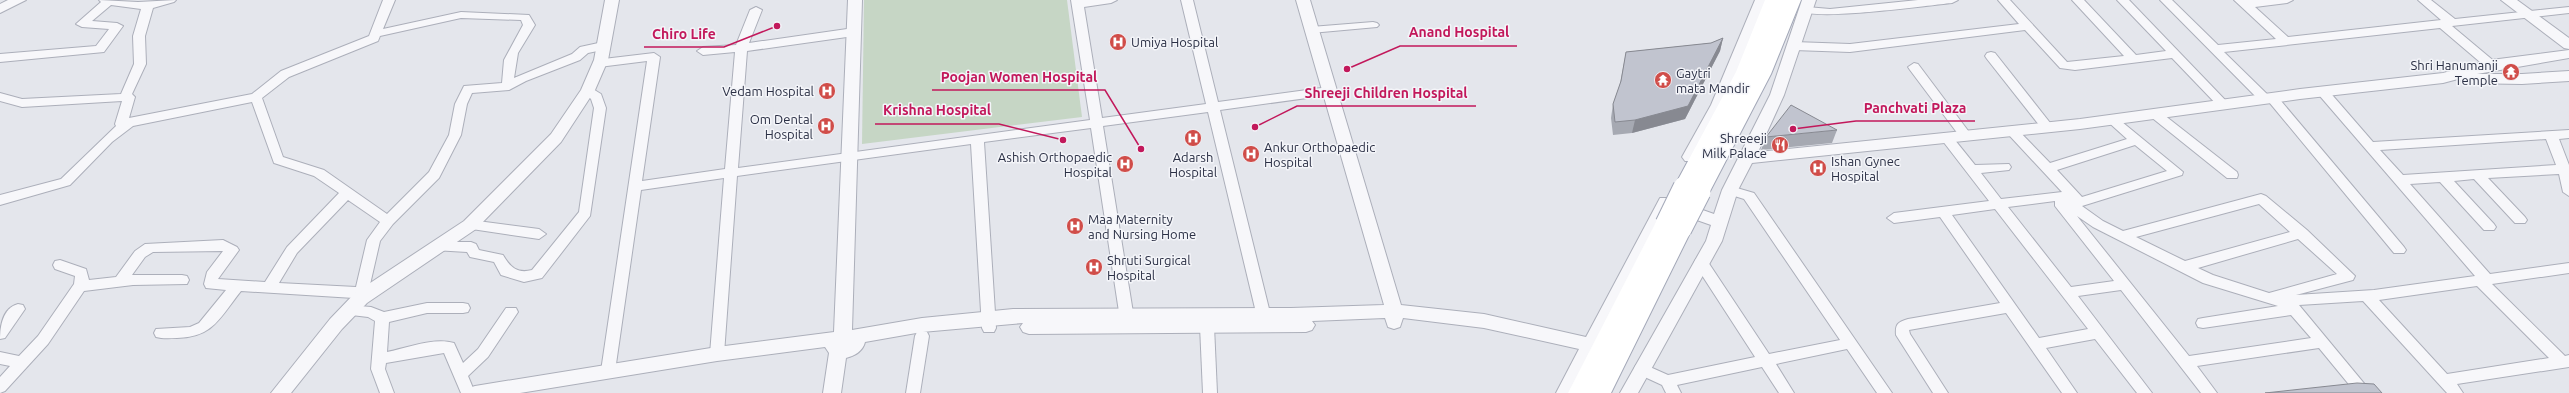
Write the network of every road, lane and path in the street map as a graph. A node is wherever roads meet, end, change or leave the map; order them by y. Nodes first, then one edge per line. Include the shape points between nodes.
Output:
1 (19, 0) edge
2 (107, 0) edge
3 (170, 0) edge
4 (389, 0) edge
5 (612, 0) edge
6 (855, 0) edge
7 (1111, 0) edge
8 (1187, 0) edge
9 (1302, 0) edge
10 (1762, 0) edge
11 (1774, 0) edge
12 (1952, 0) edge
13 (2004, 0) edge
14 (2078, 0) edge
15 (2123, 0) edge
16 (2166, 0) edge
17 (2287, 0) edge
18 (2424, 0) edge
19 (2508, 0) edge
20 (1078, 2) edge
21 (2243, 2) edge
22 (1802, 3) edge
23 (148, 4) junction
24 (0, 9) edge
25 (756, 10) dead end
26 (2569, 10) edge
27 (2526, 14) junction
28 (2446, 23) junction
29 (1373, 25) dead end
30 (2028, 26) junction
31 (1311, 30) junction
32 (854, 32) junction
33 (375, 34) junction
34 (2285, 41) junction
35 (2569, 45) edge
36 (603, 46) junction
37 (1794, 46) junction
38 (742, 48) junction
39 (2215, 49) junction
40 (703, 51) dead end
41 (2174, 54) junction
42 (2569, 54) edge
43 (1990, 56) dead end
44 (0, 58) edge
45 (2133, 59) junction
46 (599, 63) junction
47 (1914, 66) dead end
48 (2491, 66) junction
49 (2569, 76) edge
50 (2443, 78) junction
51 (508, 84) junction
52 (588, 90) junction
53 (1329, 91) junction
54 (2323, 92) junction
55 (0, 97) edge
56 (125, 97) junction
57 (256, 97) junction
58 (2268, 99) junction
59 (1211, 105) junction
60 (2224, 105) junction
61 (2155, 114) junction
62 (2112, 120) junction
63 (130, 122) junction
64 (1096, 122) junction
65 (2048, 127) junction
66 (2012, 131) junction
67 (2569, 134) edge
68 (1965, 135) junction
69 (2551, 135) junction
70 (1946, 137) junction
71 (977, 138) junction
72 (2136, 140) junction
73 (2370, 146) junction
74 (850, 155) junction
75 (1747, 158) junction
76 (2005, 167) dead end
77 (2047, 169) junction
78 (2564, 169) junction
79 (1972, 170) junction
80 (731, 172) junction
81 (2232, 175) dead end
82 (2477, 175) junction
83 (2443, 177) junction
84 (2400, 180) junction
85 (635, 186) junction
86 (1692, 190) junction
87 (1730, 190) junction
88 (348, 192) junction
89 (2569, 192) edge
90 (2056, 196) junction
91 (0, 200) edge
92 (1998, 203) junction
93 (1942, 210) junction
94 (1894, 218) dead end
95 (1671, 219) junction
96 (2520, 220) dead end
97 (388, 221) junction
98 (1720, 222) junction
99 (470, 225) junction
100 (2489, 227) dead end
101 (2302, 233) junction
102 (539, 234) dead end
103 (2122, 236) junction
104 (439, 247) junction
105 (2400, 250) dead end
106 (1702, 263) junction
107 (60, 265) dead end
108 (2183, 267) junction
109 (2569, 268) edge
110 (182, 280) dead end
111 (2483, 280) junction
112 (120, 281) junction
113 (2125, 284) junction
114 (80, 286) junction
115 (237, 286) junction
116 (269, 288) junction
117 (2067, 293) junction
118 (361, 296) junction
119 (2367, 296) junction
120 (2266, 297) junction
121 (2290, 304) junction
122 (2010, 307) junction
123 (463, 308) dead end
124 (18, 309) dead end
125 (348, 310) junction
126 (511, 312) dead end
127 (1394, 316) junction
128 (382, 318) junction
129 (1265, 321) junction
130 (1128, 322) junction
131 (989, 323) junction
132 (2203, 323) dead end
133 (1207, 326) junction
134 (161, 333) dead end
135 (2098, 333) junction
136 (0, 334) edge
137 (922, 336) junction
138 (2322, 342) junction
139 (844, 343) junction
140 (1851, 343) junction
141 (2036, 344) junction
142 (1588, 350) junction
143 (717, 354) junction
144 (0, 358) edge
145 (378, 360) junction
146 (1767, 360) junction
147 (2186, 362) junction
148 (2566, 362) edge
149 (24, 363) junction
150 (1641, 369) junction
151 (608, 371) junction
152 (460, 375) junction
153 (2444, 380) junction
154 (0, 387) edge
155 (1670, 387) edge
156 (2343, 387) edge
157 (530, 389) edge
158 (2362, 389) edge
159 (280, 393) edge
160 (387, 393) edge
161 (468, 393) edge
162 (475, 393) edge
163 (832, 393) edge
164 (842, 393) edge
165 (913, 393) edge
166 (1210, 393) edge
167 (1565, 393) edge
168 (1580, 393) edge
169 (1600, 393) edge
170 (1629, 393) edge
171 (1787, 393) edge
172 (1885, 393) edge
173 (1941, 393) edge
174 (2070, 393) edge
175 (2145, 393) edge
176 (2210, 393) edge
177 (2456, 393) edge

1 - 24 street
2 - 23 street via 128,6
2 - 44 street via 82,24 117,26 100,49
3 - 23 street
4 - 33 street
5 - 36 street
6 - 32 street
7 - 20 street
8 - 59 street
9 - 31 street
10 - 95 street
11 - 86 main road via 1767,22
12 - 22 street via 1830,12
13 - 30 street
14 - 45 street
15 - 41 street
16 - 39 street
17 - 21 street
18 - 28 street
19 - 27 street
20 - 64 street
21 - 34 street
22 - 37 street
22 - 86 main road via 1784,23 1742,114
23 - 56 street via 139,36 140,64
25 - 38 street
26 - 27 street
27 - 28 street
27 - 35 street
28 - 34 street
28 - 48 street
29 - 31 street
30 - 37 street via 1850,48
30 - 45 street via 2064,65
31 - 53 street
32 - 38 street
32 - 74 street
33 - 51 street via 461,15 525,17 529,25 511,53 507,70
33 - 57 street via 374,38 285,74
34 - 39 street
36 - 46 street
36 - 51 street via 584,50 576,57
37 - 75 street via 1764,125
38 - 40 street
38 - 80 street
39 - 58 street
41 - 45 street
41 - 60 street
42 - 48 street
43 - 65 street
46 - 52 street
46 - 85 street via 654,57
47 - 68 street
48 - 50 street
49 - 50 street via 2522,79
50 - 54 street
51 - 97 street via 468,89 461,104 455,135 434,175
52 - 99 street via 556,138
52 - 104 street via 597,97 600,108 585,213 537,274 524,277 506,271 498,258 474,254 471,246
53 - 59 street
53 - 127 street
54 - 58 street
54 - 73 street
55 - 56 street via 22,103
56 - 63 street via 129,96 121,124
57 - 63 street
57 - 88 street via 278,160 319,173
58 - 60 street
58 - 105 street
59 - 64 street
59 - 129 street
60 - 61 street
61 - 62 street
61 - 81 street
62 - 65 street
62 - 72 street
63 - 91 street via 108,139 66,182
64 - 71 street
64 - 130 street
65 - 66 street
66 - 68 street
66 - 77 street
67 - 69 street
68 - 70 street
69 - 73 street
69 - 78 street
70 - 75 street
70 - 79 street
71 - 74 street
71 - 131 street
72 - 77 street
72 - 77 street via 2176,172 2079,202
73 - 84 street
74 - 80 street
74 - 139 street
75 - 87 street
76 - 79 street
78 - 82 street
78 - 89 street
79 - 92 street
80 - 85 street
80 - 143 street
82 - 83 street
82 - 96 street
83 - 84 street
83 - 100 street
84 - 111 street
85 - 151 street
86 - 95 main road, bridge
87 - 98 street
87 - 140 street via 1750,196
88 - 97 street
88 - 116 street via 292,250
90 - 92 street
90 - 103 street via 2098,224
90 - 113 street
92 - 93 street
92 - 117 street
93 - 94 street
93 - 122 street
95 - 98 street
95 - 142 street
95 - 168 main road
95 - 169 main road
97 - 118 street via 374,240
98 - 106 street via 1714,241
99 - 102 street
99 - 104 street
101 - 103 street via 2266,202 2255,199
101 - 108 street
101 - 120 street via 2348,276
103 - 108 street
104 - 118 street
106 - 146 street
106 - 150 street
107 - 114 street via 80,273 83,278
108 - 120 street via 2208,279
109 - 111 street
110 - 112 street
111 - 119 street
111 - 148 street
112 - 114 street
112 - 115 street via 140,254 150,247 223,245 232,250 209,281 216,285
113 - 117 street
113 - 147 street
114 - 149 street via 56,323
115 - 116 street
115 - 134 street via 204,327 191,332
116 - 118 street
117 - 135 street
118 - 125 street
119 - 121 street
119 - 153 street
120 - 121 street
121 - 132 street
121 - 138 street
122 - 141 street
122 - 173 street via 1902,327 1903,335
123 - 128 street via 427,308
124 - 136 street
125 - 128 street via 371,312 379,314
125 - 159 street
126 - 152 street via 483,353
127 - 129 street
127 - 142 street
128 - 145 street
129 - 130 street
129 - 133 street
130 - 131 street
130 - 133 street
131 - 137 street
131 - 139 street via 922,325
133 - 166 street
135 - 141 street
135 - 175 street
137 - 139 street
137 - 165 street
138 - 147 street
138 - 158 street
139 - 143 street
139 - 157 street
139 - 163 street
139 - 164 street
140 - 146 street
140 - 172 street
141 - 174 street
142 - 167 street
143 - 151 street
144 - 149 street
145 - 152 street via 445,346 452,351
145 - 160 street via 378,368
146 - 155 street
146 - 171 street
147 - 176 street
148 - 153 street
149 - 154 street
150 - 155 street
150 - 170 street
151 - 157 street
152 - 161 street
153 - 177 street
156 - 158 street
157 - 162 street

